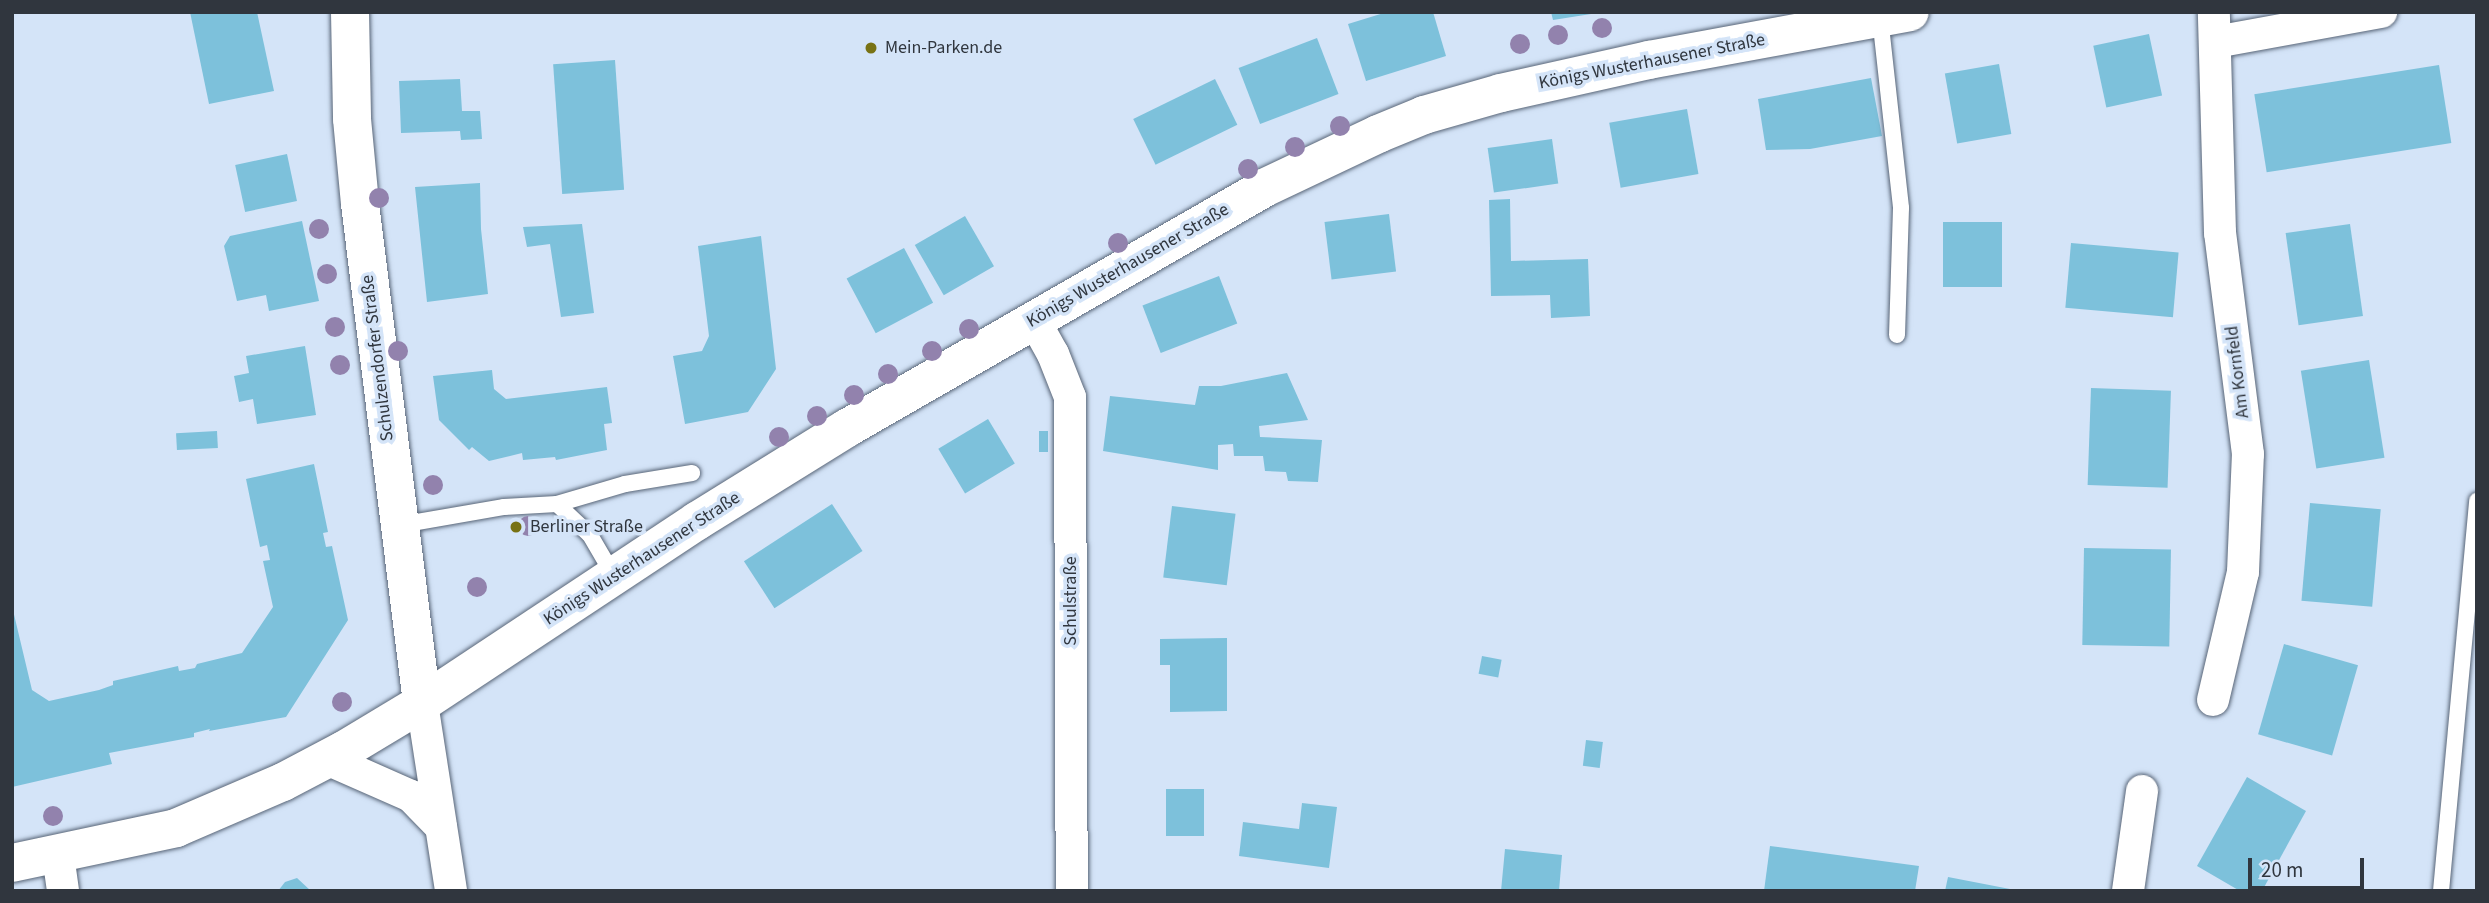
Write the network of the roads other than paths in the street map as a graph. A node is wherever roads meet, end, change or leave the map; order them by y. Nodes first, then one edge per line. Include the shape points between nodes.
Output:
1 (350, 12) edge
2 (2381, 12) edge
3 (1895, 15) edge
4 (2215, 27) edge
5 (1034, 320) junction
6 (1897, 335) dead end
7 (692, 473) dead end
8 (2477, 501) edge
9 (557, 504) junction
10 (398, 526) junction
11 (614, 576) junction
12 (2213, 700) dead end
13 (422, 703) junction
14 (327, 759) junction
15 (2142, 791) dead end
16 (441, 827) junction
17 (12, 863) edge
18 (60, 873) edge
19 (1079, 890) edge
20 (451, 891) edge
21 (2128, 891) edge
22 (2441, 891) edge

1 - 10 main road, Schulzendorfer Straße via 352,119
2 - 4 street, Am Kornfeld
3 - 5 main road, Königs Wusterhausener Straße via 1649,60 1424,115 1264,188
3 - 6 lane via 1901,208
4 - 12 street, Am Kornfeld via 2220,233 2248,454 2243,572
5 - 11 main road, Königs Wusterhausener Straße via 838,434
5 - 19 street, Schulstraße via 1070,397
7 - 9 lane via 625,484
8 - 22 lane
9 - 10 lane via 504,507
9 - 11 lane via 590,535
10 - 13 main road, Schulzendorfer Straße
11 - 13 main road, Königs Wusterhausener Straße
13 - 14 main road
13 - 16 street
14 - 16 street via 411,796
14 - 18 main road via 176,828
15 - 21 street
16 - 20 street
17 - 18 main road

